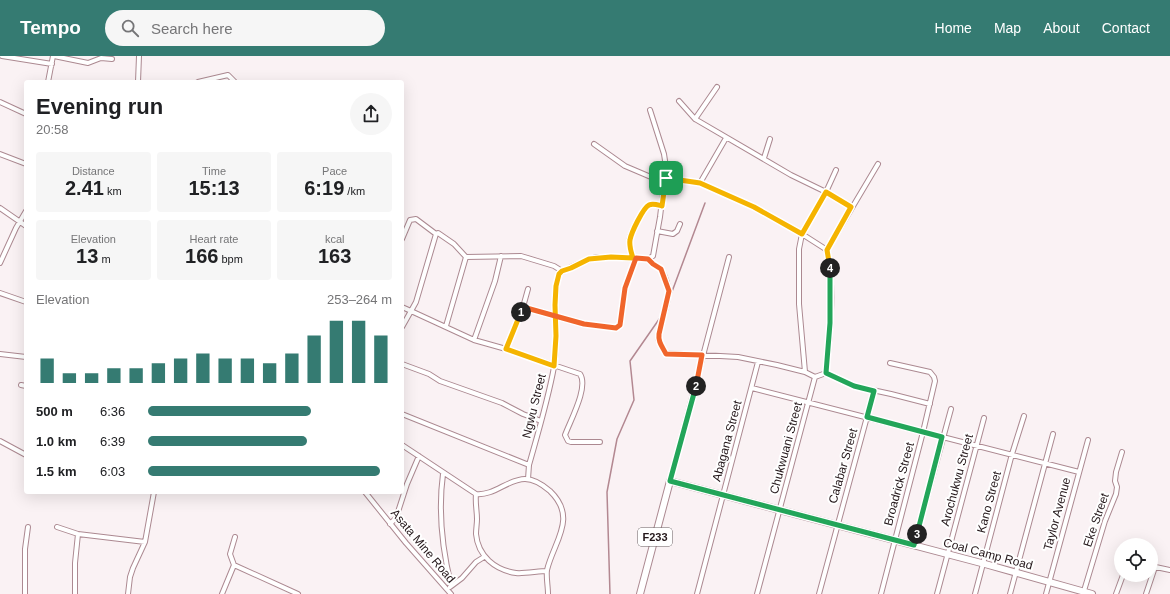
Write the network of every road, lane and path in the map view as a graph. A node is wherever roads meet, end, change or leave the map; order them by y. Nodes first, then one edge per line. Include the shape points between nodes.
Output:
1 (2, 56) edge
2 (53, 56) edge
3 (139, 56) edge
4 (112, 59) dead end
5 (52, 64) junction
6 (48, 80) edge
7 (138, 80) edge
8 (207, 80) edge
9 (233, 80) edge
10 (717, 87) dead end
11 (679, 101) dead end
12 (0, 102) edge
13 (650, 110) dead end
14 (24, 113) edge
15 (695, 119) junction
16 (726, 138) junction
17 (770, 139) dead end
18 (594, 144) dead end
19 (0, 154) edge
20 (764, 158) junction
21 (24, 163) edge
22 (878, 164) dead end
23 (836, 170) dead end
24 (665, 180) junction
25 (700, 183) junction
26 (826, 192) junction
27 (662, 206) junction
28 (851, 207) junction
29 (0, 208) edge
30 (24, 215) edge
31 (20, 223) junction
32 (680, 224) dead end
33 (24, 225) edge
34 (657, 232) junction
35 (404, 234) edge
36 (436, 234) junction
37 (802, 234) junction
38 (827, 250) junction
39 (466, 256) junction
40 (501, 256) junction
41 (729, 257) dead end
42 (635, 258) junction
43 (648, 259) junction
44 (0, 263) edge
45 (562, 271) junction
46 (528, 289) dead end
47 (0, 293) edge
48 (24, 301) edge
49 (404, 307) edge
50 (523, 307) junction
51 (411, 311) junction
52 (555, 316) junction
53 (404, 323) edge
54 (446, 326) junction
55 (474, 340) junction
56 (506, 349) junction
57 (0, 354) edge
58 (702, 355) junction
59 (24, 357) edge
60 (758, 362) junction
61 (890, 363) dead end
62 (404, 365) edge
63 (554, 366) junction
64 (805, 372) junction
65 (826, 373) junction
66 (815, 377) junction
67 (752, 388) junction
68 (874, 391) junction
69 (808, 403) junction
70 (930, 404) junction
71 (951, 409) dead end
72 (404, 415) edge
73 (1024, 416) dead end
74 (867, 417) junction
75 (984, 418) dead end
76 (541, 421) junction
77 (923, 432) junction
78 (1053, 434) dead end
79 (942, 437) junction
80 (1088, 440) dead end
81 (0, 441) edge
82 (600, 442) dead end
83 (404, 446) edge
84 (977, 446) junction
85 (1122, 452) dead end
86 (24, 454) edge
87 (1012, 454) junction
88 (419, 456) junction
89 (1045, 463) junction
90 (529, 465) junction
91 (1079, 472) junction
92 (443, 474) junction
93 (528, 479) junction
94 (670, 481) junction
95 (404, 492) edge
96 (154, 494) edge
97 (367, 494) edge
98 (403, 494) edge
99 (476, 494) junction
100 (723, 494) junction
101 (780, 510) junction
102 (390, 524) junction
103 (837, 525) junction
104 (28, 527) dead end
105 (57, 527) dead end
106 (78, 534) junction
107 (235, 537) dead end
108 (895, 541) junction
109 (145, 542) junction
110 (914, 545) junction
111 (947, 554) junction
112 (484, 557) junction
113 (983, 563) junction
114 (234, 565) junction
115 (1158, 568) edge
116 (1170, 570) edge
117 (547, 571) junction
118 (1016, 572) junction
119 (1049, 582) junction
120 (1120, 582) edge
121 (1149, 582) edge
122 (451, 585) junction
123 (288, 589) junction
124 (448, 590) junction
125 (1084, 593) edge
126 (25, 594) edge
127 (75, 594) edge
128 (128, 594) edge
129 (222, 594) edge
130 (286, 594) edge
131 (298, 594) edge
132 (451, 594) edge
133 (548, 594) edge
134 (640, 594) edge
135 (697, 594) edge
136 (757, 594) edge
137 (819, 594) edge
138 (881, 594) edge
139 (937, 594) edge
140 (975, 594) edge
141 (1010, 594) edge
142 (1046, 594) edge
143 (1092, 594) edge
144 (1116, 594) edge
145 (1146, 594) edge

1 - 5 street
2 - 4 street via 88,63 101,58
2 - 5 street
3 - 7 street
5 - 6 street
8 - 9 street via 228,75
10 - 15 street
11 - 15 street
12 - 14 street
13 - 24 street via 664,154
15 - 16 street
16 - 20 street
16 - 25 street
17 - 20 street
18 - 24 street via 626,166
19 - 21 street
20 - 26 street
22 - 28 street
23 - 26 street
24 - 25 street
24 - 27 street
25 - 37 street via 754,207
26 - 28 street
26 - 37 street
27 - 34 street
27 - 42 street via 647,206 630,236 629,242
28 - 38 street
29 - 31 street
30 - 31 street
31 - 33 street
31 - 44 street
32 - 34 street via 673,234
34 - 43 street via 653,256
35 - 36 street via 412,219 416,219
36 - 39 street via 439,233 454,244
36 - 51 street
37 - 38 street
37 - 64 street via 798,287
38 - 65 street via 830,264 830,309
39 - 40 street
39 - 54 street
40 - 45 street via 521,256 538,260
40 - 55 street
41 - 58 street
42 - 43 street
42 - 45 street via 597,257
42 - 52 street via 625,288 618,327 584,324
43 - 58 street via 661,269 669,291 658,339 666,354
45 - 52 street, Ngwu Street via 556,286
46 - 50 street
47 - 48 street
49 - 51 street
50 - 52 street
50 - 56 street
51 - 53 street
51 - 54 street
52 - 63 street, Ngwu Street
54 - 55 street
55 - 56 street
56 - 63 street
57 - 59 street
58 - 60 street via 738,357
58 - 94 street
60 - 64 street
60 - 67 street, Abagana Street
61 - 70 street, Broadrick Street via 932,374 935,381
62 - 76 street
63 - 76 street, Ngwu Street
63 - 82 street via 583,377 580,397 565,435 567,439 571,442
64 - 66 street
65 - 66 street
65 - 68 street via 854,386
66 - 69 street, Chukwuani Street
67 - 69 street
67 - 100 street, Abagana Street
68 - 70 street
68 - 74 street, Calabar Street
69 - 74 street
69 - 101 street, Chukwuani Street
70 - 77 street, Broadrick Street
71 - 79 street
72 - 90 street
73 - 87 street, Kano Street
74 - 77 street
74 - 103 street, Calabar Street
75 - 84 street, Arochukwu Street
76 - 90 street, Ngwu Street
77 - 79 street
77 - 108 street, Broadrick Street
78 - 89 street
79 - 84 street
79 - 110 street
80 - 91 street, Taylor Avenue
81 - 86 street
83 - 88 street
84 - 87 street
84 - 111 street, Arochukwu Street
85 - 125 street, Eke Street via 1116,472 1116,494 1105,521
87 - 89 street
87 - 113 street, Kano Street
88 - 92 street
88 - 95 street
89 - 91 street
89 - 118 street
90 - 93 street, Ngwu Street
91 - 119 street, Taylor Avenue
92 - 99 street
92 - 122 street via 440,508 442,538
93 - 99 street via 518,480 488,493
93 - 117 street via 541,484 561,507 561,536
94 - 100 main road, Coal Camp Road
94 - 134 main road, F233
96 - 109 street
97 - 102 street, Asata Mine Road
98 - 102 street via 396,518
99 - 112 street via 476,533
100 - 101 main road, Coal Camp Road
100 - 135 street, Abagana Street
101 - 103 main road, Coal Camp Road
101 - 136 street, Chukwuani Street
102 - 124 street, Asata Mine Road
103 - 108 main road, Coal Camp Road
103 - 137 street, Calabar Street
104 - 126 street
105 - 106 street
106 - 109 street
106 - 127 street
107 - 114 street via 230,554
108 - 110 main road, Coal Camp Road
108 - 138 street, Broadrick Street
109 - 128 street via 130,577
110 - 111 main road, Coal Camp Road
111 - 113 main road, Coal Camp Road
111 - 139 street, Arochukwu Street
112 - 117 street via 504,571
112 - 122 street
113 - 118 main road, Coal Camp Road
113 - 140 street, Kano Street
114 - 123 street
114 - 129 street
115 - 116 street
117 - 133 street
118 - 119 main road, Coal Camp Road
118 - 141 street
119 - 125 main road, Coal Camp Road
119 - 142 street, Taylor Avenue
120 - 144 street
121 - 145 street
122 - 124 street
123 - 130 street
123 - 131 street
124 - 132 street, Asata Mine Road
125 - 143 main road, Coal Camp Road

